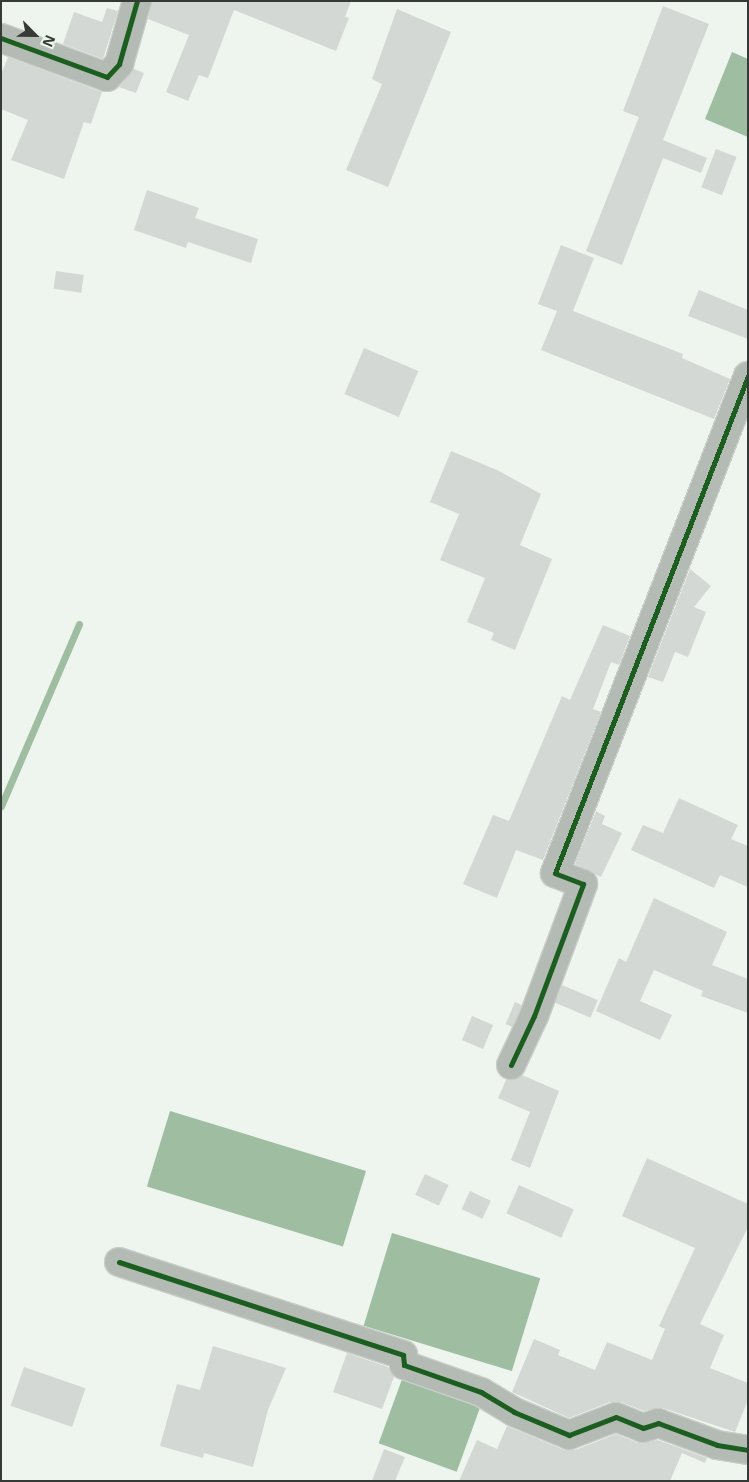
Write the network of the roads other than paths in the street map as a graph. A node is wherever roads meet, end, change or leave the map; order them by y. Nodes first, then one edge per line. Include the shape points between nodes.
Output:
1 (137, 1) edge
2 (1, 38) edge
3 (748, 376) edge
4 (511, 1065) dead end
5 (119, 1262) dead end
6 (748, 1450) edge

1 - 2 street via 120,64 107,78
3 - 4 street via 555,873 583,884 534,1016
5 - 6 street via 403,1355 404,1365 481,1392 514,1412 569,1436 616,1417 643,1428 658,1423 716,1445

